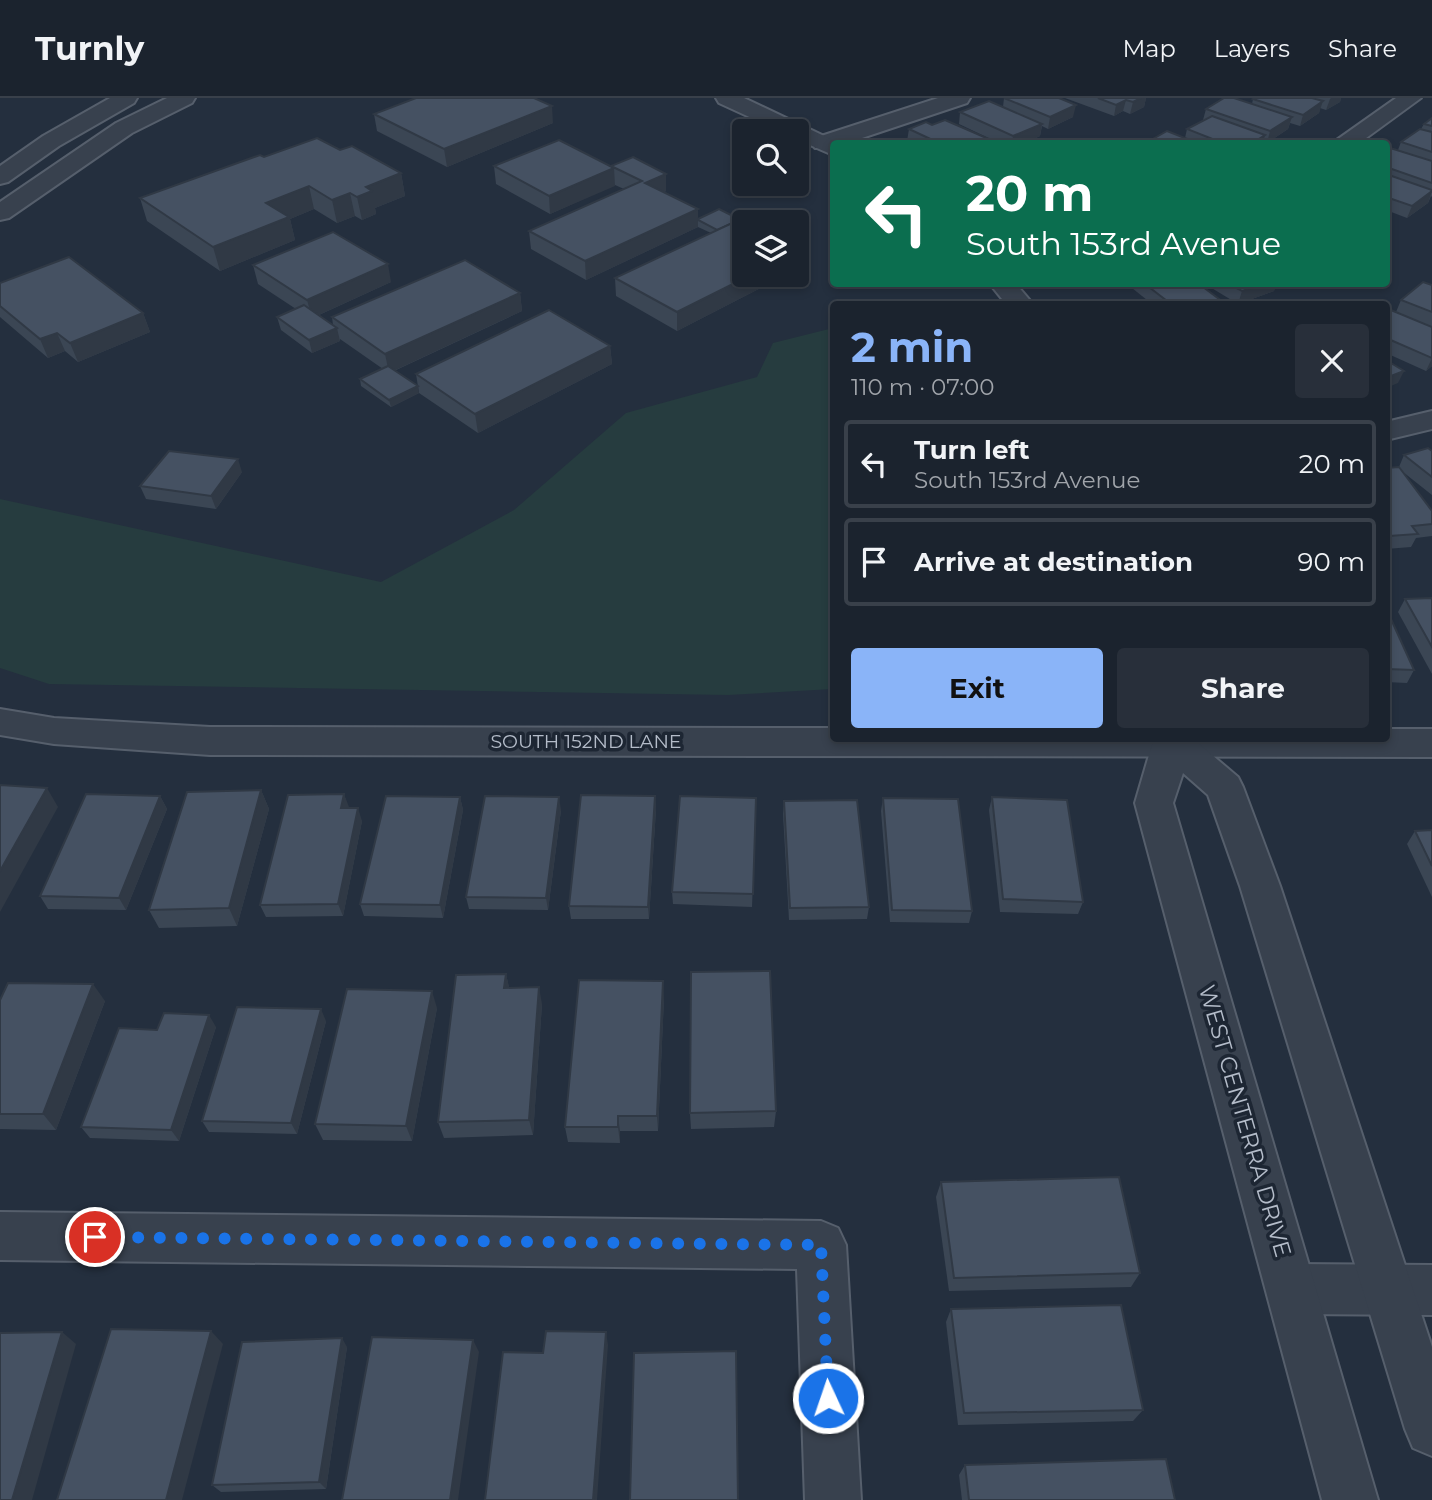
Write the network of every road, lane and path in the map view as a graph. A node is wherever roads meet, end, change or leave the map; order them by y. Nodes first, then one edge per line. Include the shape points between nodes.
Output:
1 (126, 98) edge
2 (184, 98) edge
3 (727, 98) edge
4 (959, 98) edge
5 (1410, 98) edge
6 (844, 140) edge
7 (1348, 140) edge
8 (828, 146) edge
9 (0, 177) edge
10 (0, 213) edge
11 (1006, 287) edge
12 (1017, 301) edge
13 (1432, 420) edge
14 (1390, 430) edge
15 (0, 722) edge
16 (830, 741) edge
17 (1172, 742) edge
18 (1173, 742) edge
19 (1302, 742) edge
20 (1432, 743) edge
21 (0, 1236) edge
22 (1293, 1289) junction
23 (1410, 1290) edge
24 (1432, 1429) edge
25 (833, 1500) edge
26 (1350, 1500) edge

1 - 9 street
2 - 10 street via 124,128
3 - 8 street
4 - 6 street
5 - 7 street
11 - 12 street
13 - 14 street
15 - 16 street, SOUTH 152ND LANE via 54,731 210,741
17 - 22 street, WEST CENTERRA DRIVE via 1154,803
18 - 23 street via 1224,787
19 - 20 street, SOUTH 152ND LANE
21 - 25 street via 821,1245
22 - 23 street
22 - 26 street, WEST CENTERRA DRIVE
23 - 24 street

